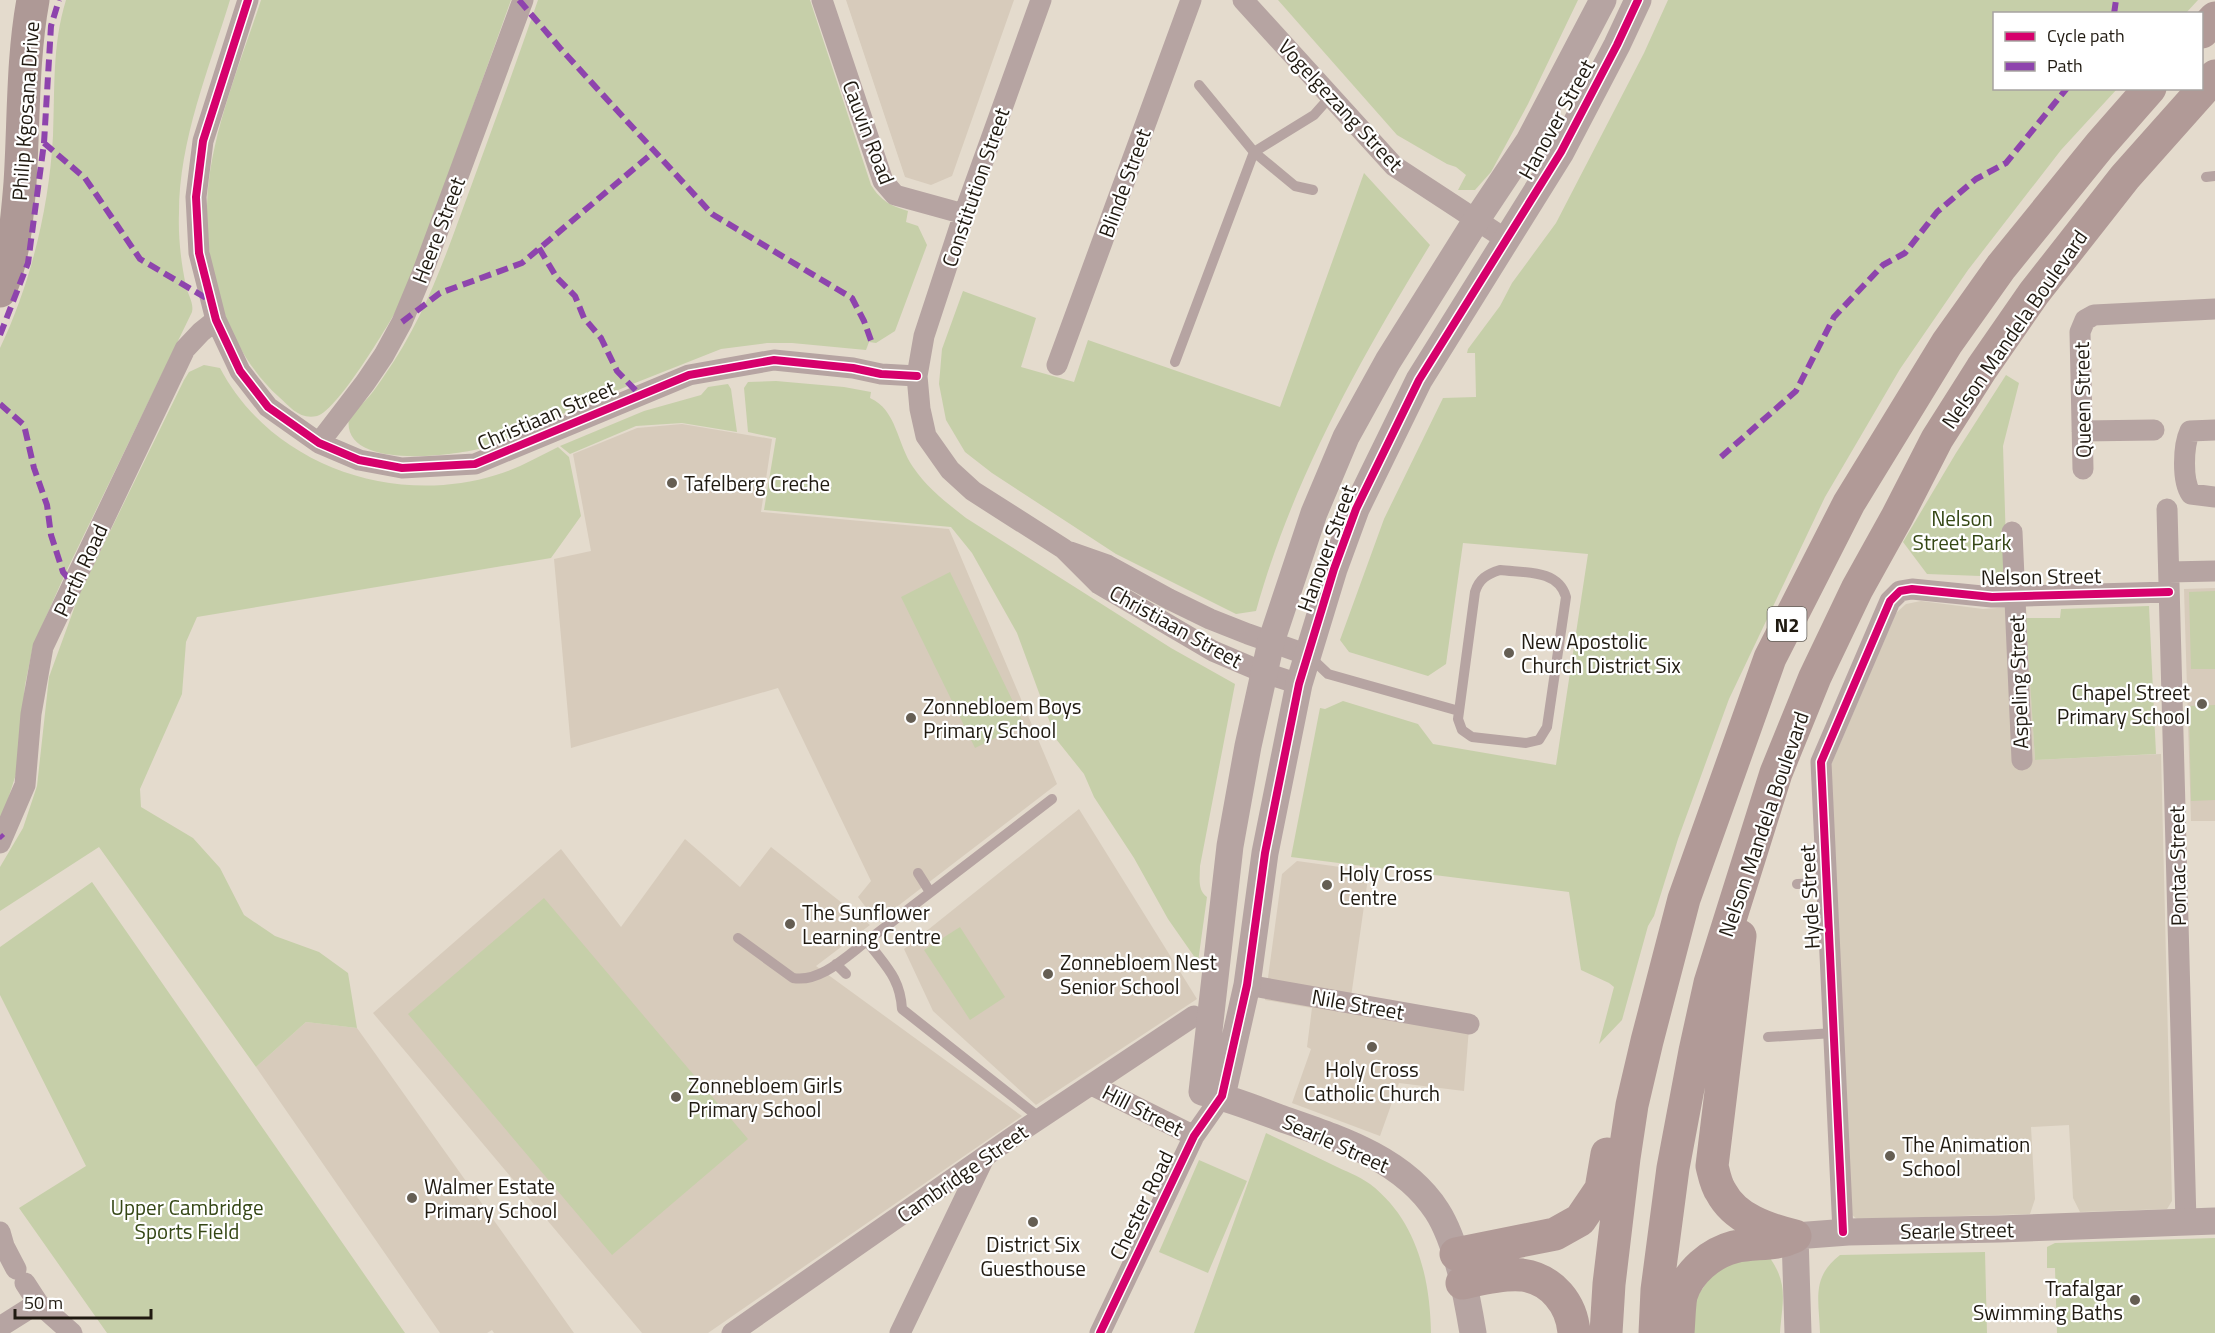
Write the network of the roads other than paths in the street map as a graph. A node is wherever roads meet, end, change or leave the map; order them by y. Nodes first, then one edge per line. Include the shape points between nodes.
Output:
1 (33, 0) edge
2 (248, 0) edge
3 (523, 0) edge
4 (822, 0) edge
5 (1041, 0) edge
6 (1191, 0) edge
7 (1243, 0) edge
8 (1603, 0) edge
9 (1638, 0) edge
10 (2215, 18) edge
11 (2203, 31) edge
12 (2215, 76) edge
13 (1199, 85) dead end
14 (2203, 89) edge
15 (2148, 90) edge
16 (2203, 90) edge
17 (1330, 97) junction
18 (1254, 152) junction
19 (1313, 190) dead end
20 (964, 214) junction
21 (1477, 219) junction
22 (1508, 240) junction
23 (0, 291) edge
24 (2215, 309) edge
25 (216, 320) junction
26 (1175, 362) dead end
27 (1057, 365) dead end
28 (917, 376) junction
29 (2154, 430) dead end
30 (2215, 430) edge
31 (2082, 431) junction
32 (319, 443) junction
33 (2083, 469) dead end
34 (2215, 498) edge
35 (2167, 509) dead end
36 (2012, 532) dead end
37 (1064, 549) junction
38 (2215, 571) edge
39 (2169, 582) junction
40 (1912, 589) joint
41 (2015, 595) junction
42 (1271, 642) junction
43 (1308, 655) junction
44 (1265, 673) junction
45 (1328, 674) junction
46 (1299, 684) junction
47 (1459, 711) junction
48 (2022, 760) dead end
49 (1776, 773) junction
50 (1052, 799) dead end
51 (0, 843) edge
52 (918, 873) dead end
53 (1826, 883) junction
54 (1797, 884) dead end
55 (930, 892) junction
56 (1684, 899) junction
57 (738, 938) dead end
58 (867, 941) junction
59 (836, 964) junction
60 (846, 974) dead end
61 (1247, 985) junction
62 (1194, 1016) dead end
63 (1469, 1024) dead end
64 (1834, 1033) junction
65 (1767, 1037) dead end
66 (1092, 1084) junction
67 (1212, 1094) junction
68 (1040, 1118) junction
69 (1194, 1136) junction
70 (984, 1157) junction
71 (2215, 1221) edge
72 (2186, 1222) junction
73 (0, 1232) edge
74 (1843, 1232) junction
75 (1795, 1236) junction
76 (1459, 1269) junction
77 (38, 1303) junction
78 (0, 1326) edge
79 (72, 1333) edge
80 (732, 1333) edge
81 (900, 1333) edge
82 (1100, 1333) edge
83 (1473, 1333) edge
84 (1574, 1333) edge
85 (1606, 1333) edge
86 (1655, 1333) edge
87 (1678, 1333) edge
88 (1798, 1333) edge

1 - 23 main road, Philip Kgosana Drive via 17,220
2 - 25 street, Christiaan Street via 203,141 196,197 199,253
3 - 32 street, Heere Street via 402,322 365,383
4 - 20 street, Cauvin Road via 888,189 905,199
5 - 20 street, Constitution Street
6 - 27 street, Blinde Street
7 - 17 street, Vogelgezang Street
8 - 21 street, Hanover Street via 1529,141
9 - 22 street, Hanover Street via 1561,152
10 - 11 highway
12 - 14 highway, Nelson Mandela Boulevard / N2
13 - 18 lane
15 - 56 highway, Nelson Mandela Boulevard / N2 via 2001,267 1947,343 1849,503 1770,658
16 - 49 highway, Nelson Mandela Boulevard / N2 via 2125,177 2034,293 1937,439 1857,589
17 - 18 lane via 1314,115
17 - 21 street, Vogelgezang Street via 1394,166
18 - 19 lane via 1295,186
18 - 26 lane
20 - 28 street, Constitution Street via 924,336
21 - 22 street, Vogelgezang Street
21 - 42 street, Hanover Street via 1346,437 1314,513
22 - 43 street, Hanover Street via 1419,380 1370,478 1334,569
24 - 31 street, Queen Street via 2094,315 2085,320 2080,332
25 - 32 street, Christiaan Street via 240,371 268,407
25 - 51 street, Perth Road via 185,349 43,647 25,785
28 - 32 street, Christiaan Street via 774,360 689,375 475,464 402,468 359,460
28 - 37 street, Christiaan Street via 926,436 950,470 973,491
29 - 31 street
30 - 34 street via 2190,431 2185,441 2186,486 2191,494
31 - 33 street, Queen Street
35 - 39 street, Pontac Street
36 - 41 street, Aspeling Street
37 - 42 street, Christiaan Street via 1107,565 1210,619
37 - 44 street, Christiaan Street via 1099,584 1213,651
38 - 39 street, Nelson Street
39 - 41 street, Nelson Street
39 - 72 street, Pontac Street via 2169,790
40 - 41 street, Nelson Street via 1992,597
40 - 53 street, Hyde Street via 1900,591 1890,601 1821,762
41 - 48 street, Aspeling Street
42 - 43 street, Christiaan Street
42 - 44 street, Hanover Street
43 - 45 lane
43 - 46 street, Hanover Street
44 - 46 street, Christiaan Street
44 - 67 street, Hanover Street via 1230,846
45 - 46 lane
45 - 47 lane
46 - 61 street, Hanover Street via 1265,853
47 - 47 lane via 1460,725 1472,737 1526,743 1539,740 1544,734 1566,597 1560,583 1543,575 1500,570 1478,583
49 - 75 highway via 1740,936 1712,1166 1720,1192 1735,1212 1771,1230
49 - 86 highway, Nelson Mandela Boulevard / N2 via 1710,983 1695,1051 1673,1168
50 - 55 lane
52 - 55 lane
53 - 54 lane
53 - 64 street, Hyde Street
55 - 58 lane
56 - 76 highway via 1649,968 1618,1091 1601,1189 1580,1220 1556,1234
56 - 85 highway, Nelson Mandela Boulevard / N2 via 1632,1106
57 - 59 lane via 750,954 793,978 819,974
58 - 59 lane
58 - 68 lane via 895,979 902,1009
59 - 60 lane
61 - 63 street, Nile Street
61 - 67 street, Hanover Street
62 - 66 street, Cambridge Street
64 - 65 lane
64 - 74 street, Hyde Street
66 - 68 street, Cambridge Street
66 - 69 street, Hill Street
67 - 69 street, Chester Road
67 - 76 street, Searle Street via 1334,1138 1396,1169 1437,1210
68 - 70 street, Cambridge Street
69 - 82 street, Chester Road
70 - 80 street, Cambridge Street
70 - 81 street
71 - 72 street, Searle Street
72 - 74 street, Searle Street
73 - 77 street via 4,1246
74 - 75 street, Searle Street
75 - 87 highway via 1781,1243 1734,1247 1711,1257 1694,1272 1682,1295
75 - 88 street
76 - 83 street, Searle Street
76 - 84 highway via 1521,1275 1549,1285 1569,1312
77 - 78 street
77 - 79 street

